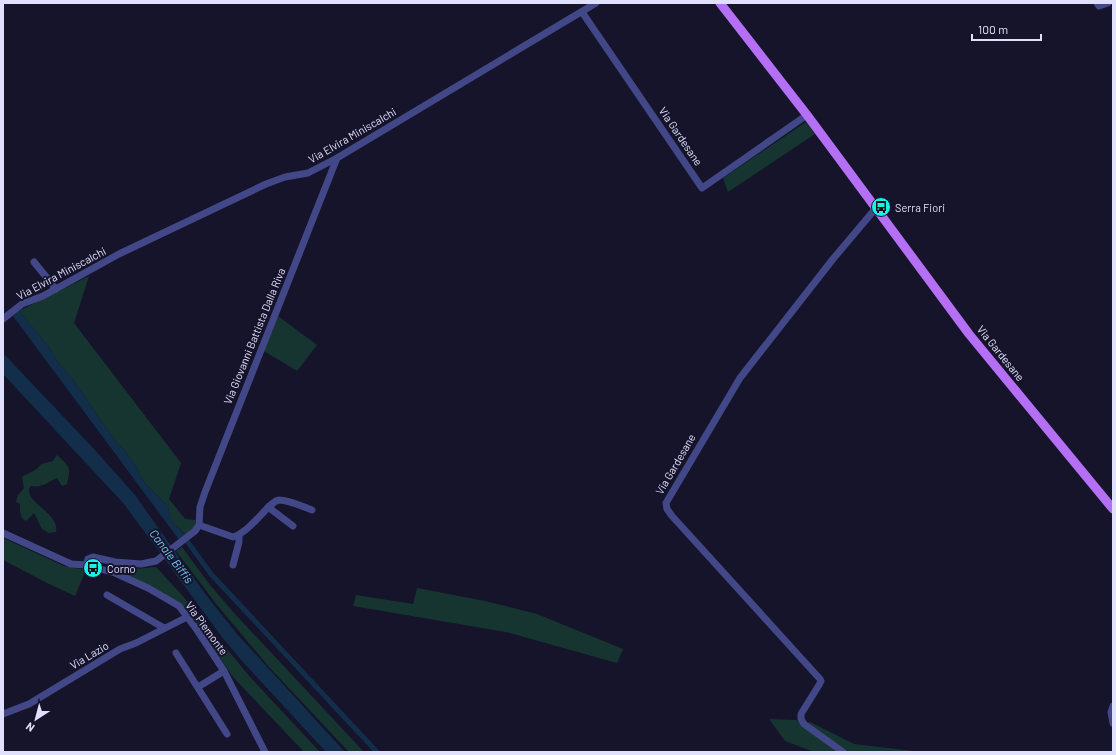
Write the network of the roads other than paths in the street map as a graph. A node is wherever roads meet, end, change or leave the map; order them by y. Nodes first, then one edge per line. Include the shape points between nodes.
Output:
1 (596, 3) edge
2 (720, 3) edge
3 (1097, 3) edge
4 (1108, 3) edge
5 (582, 12) junction
6 (807, 115) junction
7 (337, 158) junction
8 (876, 208) junction
9 (34, 262) dead end
10 (56, 288) junction
11 (3, 320) edge
12 (268, 508) junction
13 (1113, 509) edge
14 (312, 510) dead end
15 (199, 525) junction
16 (294, 526) dead end
17 (3, 533) edge
18 (238, 536) junction
19 (86, 565) junction
20 (233, 566) dead end
21 (107, 595) dead end
22 (187, 616) junction
23 (164, 628) junction
24 (176, 653) dead end
25 (224, 671) junction
26 (198, 687) junction
27 (1113, 706) edge
28 (3, 714) edge
29 (1113, 723) edge
30 (228, 734) dead end
31 (265, 752) edge
32 (843, 752) edge

1 - 5 street, Via Elvira Miniscalchi
2 - 6 main road, Via Gardesane
3 - 4 street via 1099,6
5 - 6 street, Via Gardesane via 702,188
5 - 7 street, Via Elvira Miniscalchi
6 - 8 main road, Via Gardesane
7 - 10 street, Via Elvira Miniscalchi via 308,173 266,184 119,254
7 - 15 street, Via Giovanni Battista Dalla Riva via 205,492 200,507
8 - 13 main road, Via Gardesane via 969,334
8 - 32 street, Via Gardesane via 730,392 666,503 672,516 820,679 801,714 801,719 804,724
9 - 10 street
10 - 11 street, Via Elvira Miniscalchi via 22,304
12 - 14 street via 277,500
12 - 16 street
12 - 18 street
15 - 18 street via 233,537
15 - 19 street via 189,537 150,563 115,562 93,557 88,559
17 - 19 street, Via Piemonte via 71,564
18 - 20 street
19 - 22 street, Via Piemonte via 148,588 179,606
21 - 23 street
22 - 23 street, Via Lazio
22 - 25 street, Via Piemonte
23 - 28 street, Via Lazio via 120,649 29,704
24 - 26 street
25 - 26 street
25 - 31 street, Via Piemonte
26 - 30 street
27 - 29 street

